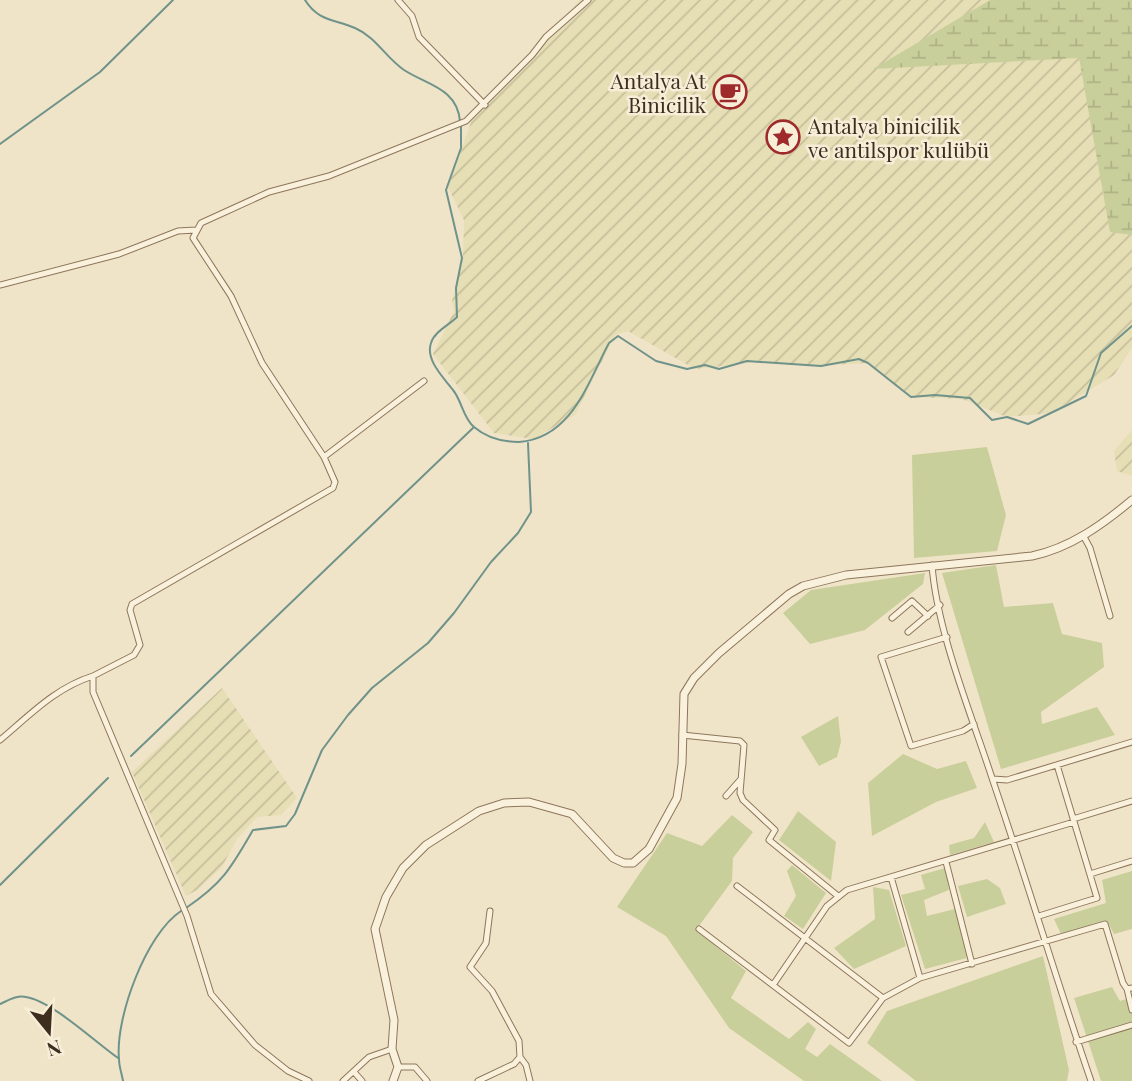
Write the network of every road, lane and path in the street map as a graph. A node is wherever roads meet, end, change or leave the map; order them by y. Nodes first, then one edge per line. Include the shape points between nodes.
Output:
1 (398, 0) edge
2 (588, 0) edge
3 (485, 105) junction
4 (196, 230) junction
5 (0, 285) edge
6 (424, 381) dead end
7 (324, 457) junction
8 (1132, 500) edge
9 (1083, 535) junction
10 (932, 565) junction
11 (940, 605) junction
12 (928, 615) junction
13 (1110, 616) dead end
14 (892, 618) dead end
15 (908, 632) dead end
16 (947, 637) junction
17 (93, 676) junction
18 (974, 724) junction
19 (682, 735) junction
20 (0, 740) edge
21 (1132, 742) edge
22 (1057, 765) junction
23 (741, 779) junction
24 (993, 779) junction
25 (726, 796) dead end
26 (1132, 801) edge
27 (1074, 821) junction
28 (1013, 840) junction
29 (1132, 861) edge
30 (946, 862) junction
31 (1090, 874) junction
32 (891, 877) junction
33 (737, 886) dead end
34 (838, 896) junction
35 (490, 911) dead end
36 (1039, 916) junction
37 (699, 929) dead end
38 (804, 938) junction
39 (1047, 941) junction
40 (972, 964) junction
41 (920, 978) junction
42 (773, 985) junction
43 (1130, 988) edge
44 (883, 998) junction
45 (1132, 1010) edge
46 (1132, 1026) edge
47 (1076, 1042) junction
48 (392, 1049) junction
49 (520, 1057) junction
50 (398, 1067) junction
51 (354, 1072) junction
52 (309, 1081) edge
53 (343, 1081) edge
54 (362, 1081) edge
55 (393, 1081) edge
56 (427, 1081) edge
57 (478, 1081) edge
58 (530, 1081) edge
59 (1091, 1081) edge

1 - 3 street via 412,16 419,37
2 - 3 street via 545,37
3 - 4 street via 466,121 328,176 269,192 201,223
4 - 5 street
4 - 7 street via 194,238 231,296 262,363
6 - 7 street
7 - 17 street via 335,482 333,488 132,604 140,645 134,654
8 - 9 street
9 - 10 street via 1055,551 1032,556
9 - 13 street
10 - 11 street
10 - 19 street via 827,579 789,594 694,678 684,694
11 - 12 street
11 - 16 street
12 - 14 street via 912,601
12 - 15 street
16 - 18 street
16 - 18 street via 881,657 911,746
17 - 20 street via 44,701
17 - 52 street via 93,692 187,916 211,993 255,1045 288,1072
18 - 24 street
19 - 23 street via 740,741 744,745
19 - 48 street via 677,798 649,849 633,863 613,858 572,814 513,801 451,826 413,857 386,897 375,929 394,1020
21 - 22 street
22 - 24 street via 1007,780
22 - 27 street
23 - 25 street
23 - 34 street via 743,800 775,830 769,840
24 - 28 street
26 - 27 street
27 - 28 street
27 - 31 street
28 - 30 street
28 - 36 street
29 - 31 street
30 - 32 street
30 - 40 street
31 - 36 street via 1097,898
32 - 34 street
32 - 41 street
33 - 38 street
34 - 38 street
35 - 49 street via 486,943 470,967 492,991 519,1041
36 - 39 street
37 - 42 street
38 - 42 street
38 - 44 street
39 - 40 street
39 - 43 street via 1105,924
39 - 47 street
40 - 41 street
41 - 44 street
42 - 44 street via 849,1042
43 - 45 street
46 - 47 street
47 - 59 street
48 - 50 street
48 - 51 street via 369,1057
49 - 57 street
49 - 58 street
50 - 55 street
50 - 56 street via 415,1067
51 - 53 street
51 - 54 street

